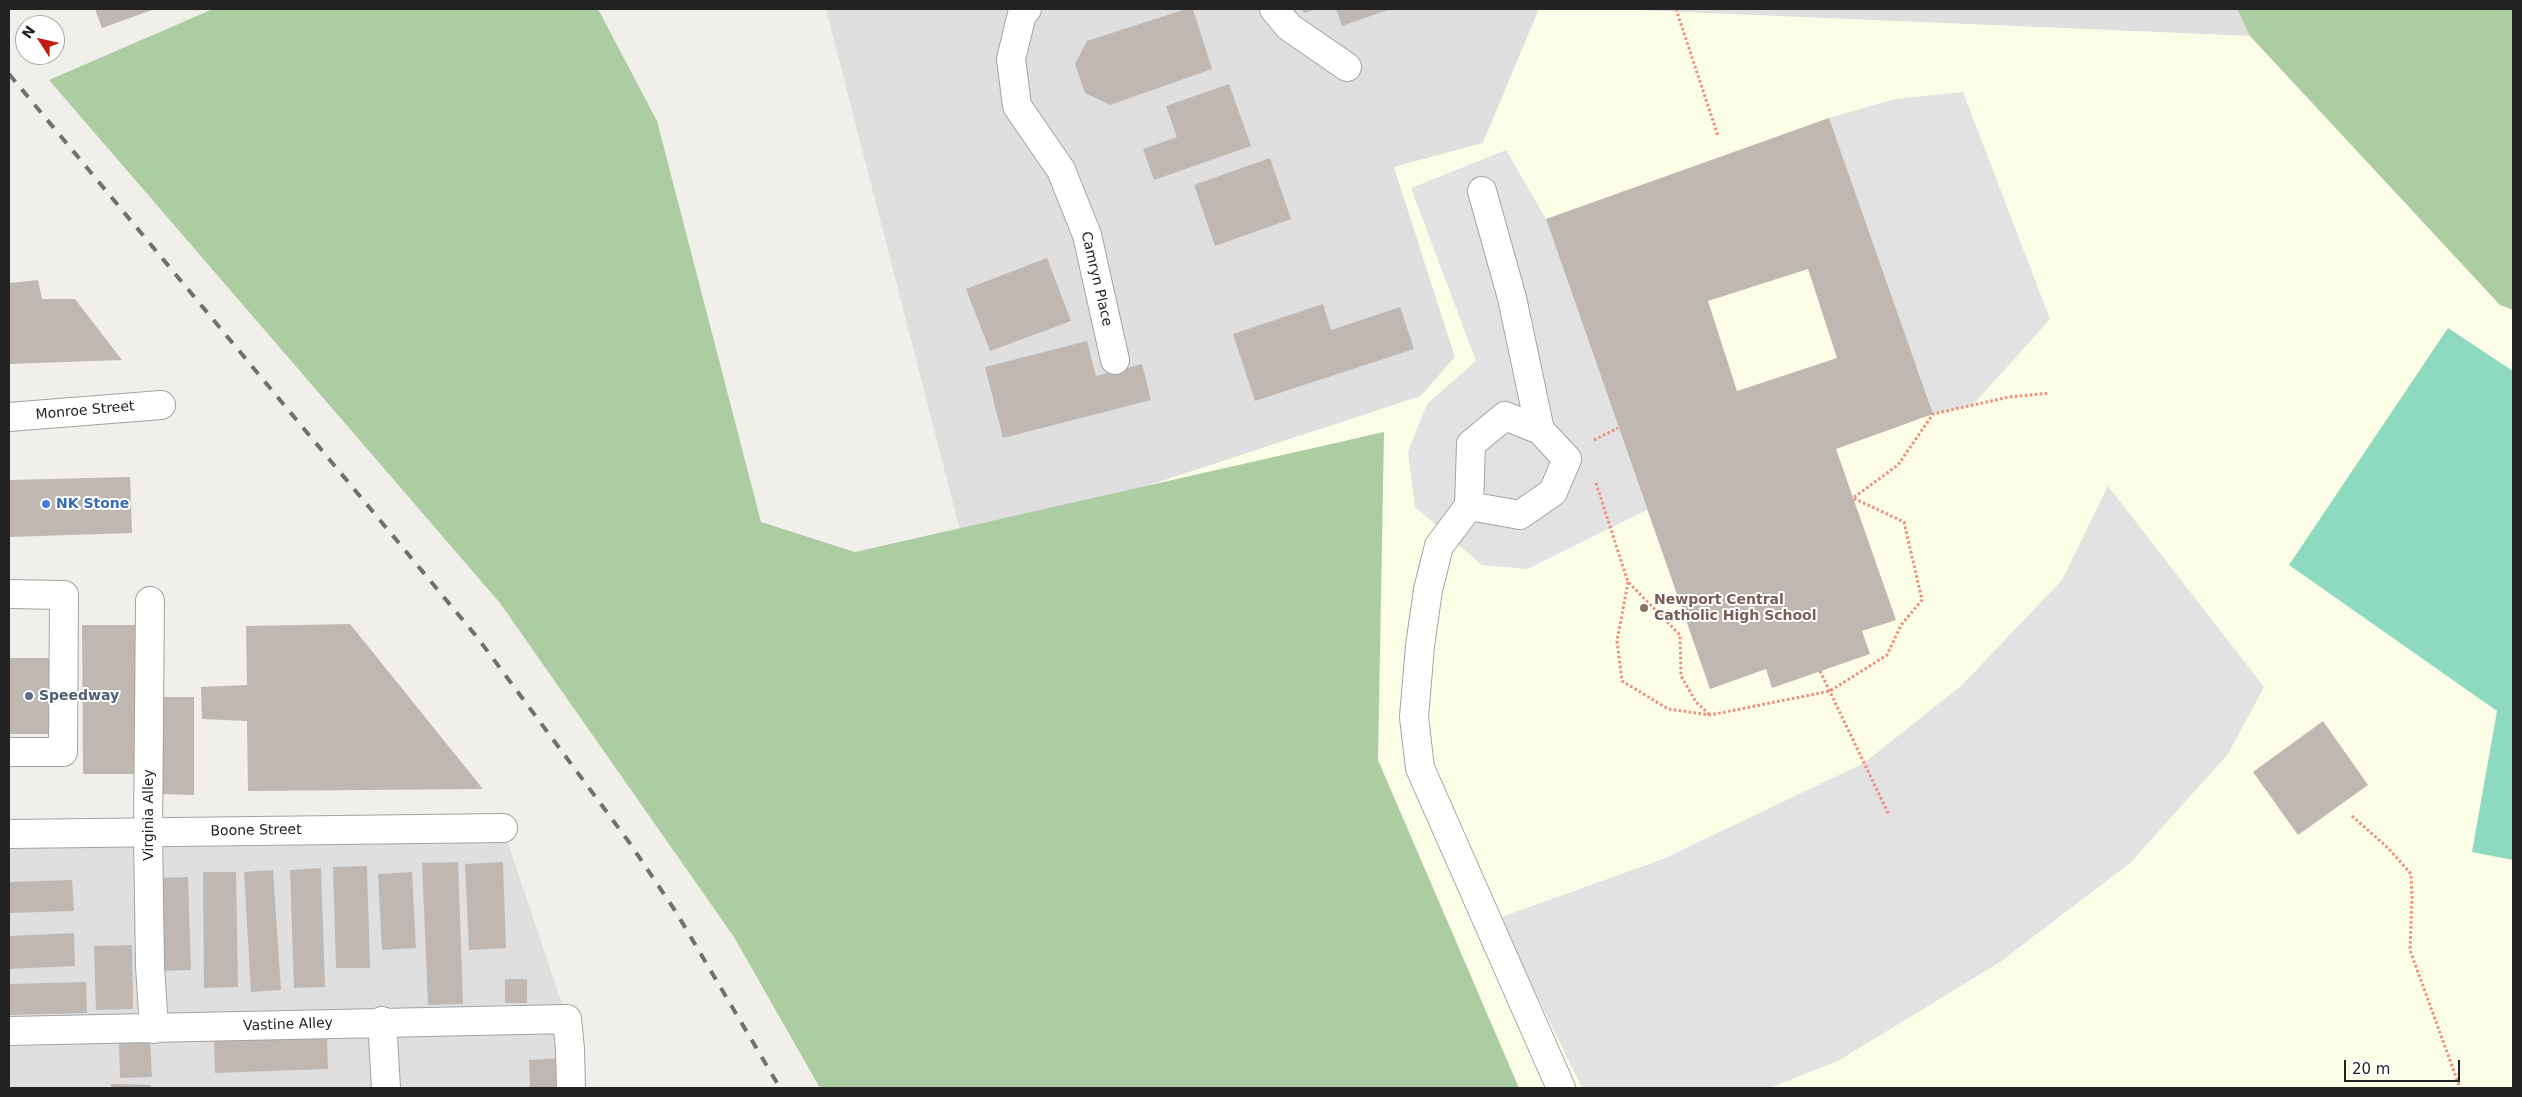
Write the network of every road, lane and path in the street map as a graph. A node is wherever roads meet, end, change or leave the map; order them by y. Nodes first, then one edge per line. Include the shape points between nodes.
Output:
1 (1027, 9) edge
2 (1274, 9) edge
3 (1676, 9) edge
4 (1347, 67) dead end
5 (1718, 136) dead end
6 (1482, 191) dead end
7 (1115, 360) dead end
8 (2049, 393) dead end
9 (161, 405) dead end
10 (9, 417) edge
11 (1540, 430) junction
12 (1596, 482) dead end
13 (1469, 506) junction
14 (1628, 582) junction
15 (9, 594) edge
16 (150, 601) dead end
17 (1820, 671) dead end
18 (1830, 691) junction
19 (1710, 715) junction
20 (9, 752) edge
21 (1889, 815) dead end
22 (2352, 816) dead end
23 (503, 828) dead end
24 (148, 833) junction
25 (9, 834) edge
26 (382, 1021) junction
27 (154, 1029) junction
28 (9, 1031) edge
29 (386, 1088) edge
30 (571, 1088) edge
31 (1561, 1088) edge
32 (2460, 1088) edge

1 - 7 street, Camryn Place via 1022,14 1011,59 1017,106 1061,170 1087,235
2 - 4 street via 1288,26
3 - 5 path
6 - 11 street via 1518,324
8 - 18 path via 2009,396 1933,414 1898,465 1854,498 1904,522 1922,600 1901,625 1886,655
9 - 10 street, Monroe Street
11 - 13 street via 1505,416 1471,444
11 - 13 street via 1567,459 1553,492 1520,515
12 - 14 path
13 - 31 street via 1439,546 1428,590 1414,717 1420,768
14 - 19 path via 1680,636 1681,676 1696,702
14 - 19 path via 1617,641 1622,681 1668,709
15 - 20 street via 64,595 63,752
16 - 24 street, Virginia Alley
17 - 18 path
18 - 19 path
18 - 21 path
22 - 32 path via 2411,874 2410,950
23 - 24 street, Boone Street
24 - 25 street, Boone Street
24 - 27 street, Virginia Alley
26 - 27 street, Vastine Alley
26 - 29 street
26 - 30 street, Vastine Alley via 567,1019
27 - 28 street, Vastine Alley

